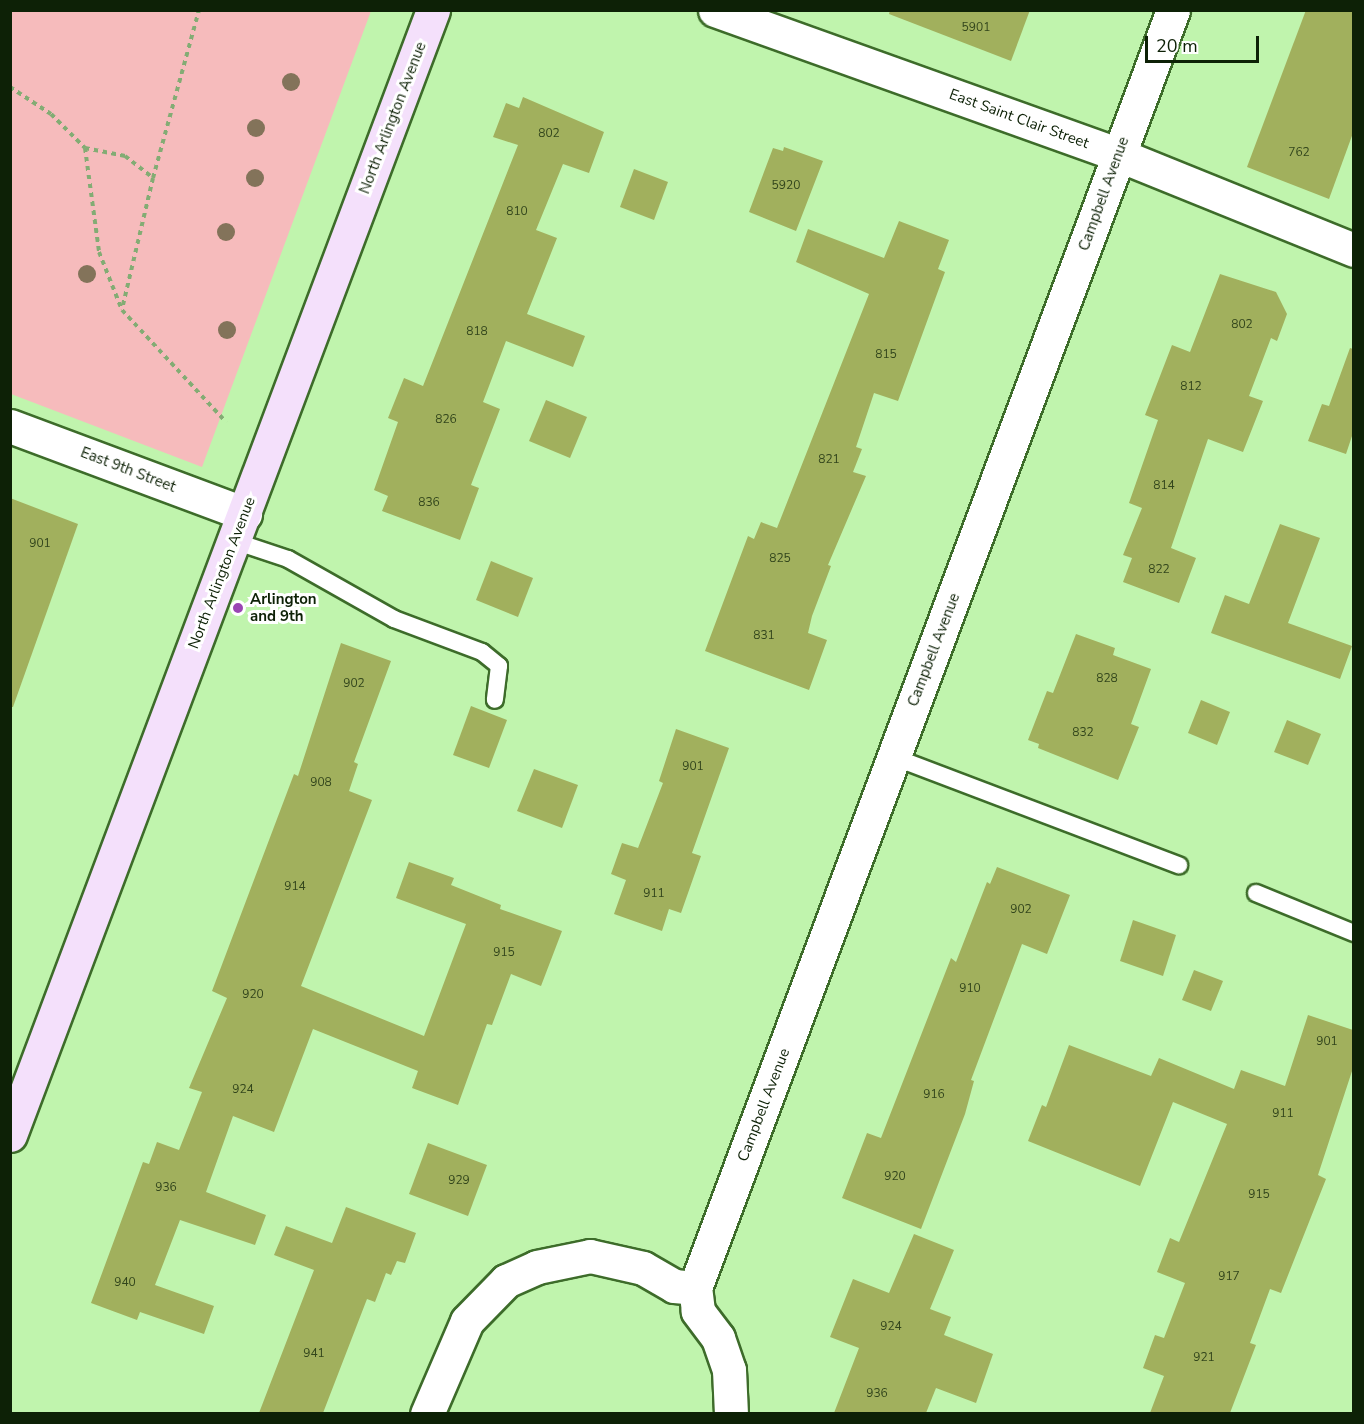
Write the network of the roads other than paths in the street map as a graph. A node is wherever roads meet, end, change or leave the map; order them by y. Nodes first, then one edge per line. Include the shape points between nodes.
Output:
1 (433, 10) edge
2 (715, 10) edge
3 (1173, 10) edge
4 (1119, 155) junction
5 (1353, 250) edge
6 (10, 426) edge
7 (239, 527) junction
8 (495, 700) dead end
9 (894, 757) junction
10 (1179, 865) dead end
11 (1256, 893) dead end
12 (1353, 933) edge
13 (10, 1135) edge
14 (695, 1288) junction
15 (427, 1413) edge
16 (731, 1413) edge

1 - 7 main road, North Arlington Avenue
2 - 4 street, East Saint Clair Street
3 - 4 street, Campbell Avenue
4 - 5 street, East Saint Clair Street
4 - 9 street, Campbell Avenue
6 - 7 street, East 9th Street
7 - 8 lane via 394,619 482,652 499,666
7 - 13 main road, North Arlington Avenue
9 - 10 lane
9 - 14 street, Campbell Avenue
11 - 12 lane
14 - 15 street via 674,1286 643,1268 590,1256 554,1261 506,1281 467,1321
14 - 16 street via 698,1311 717,1338 729,1370

